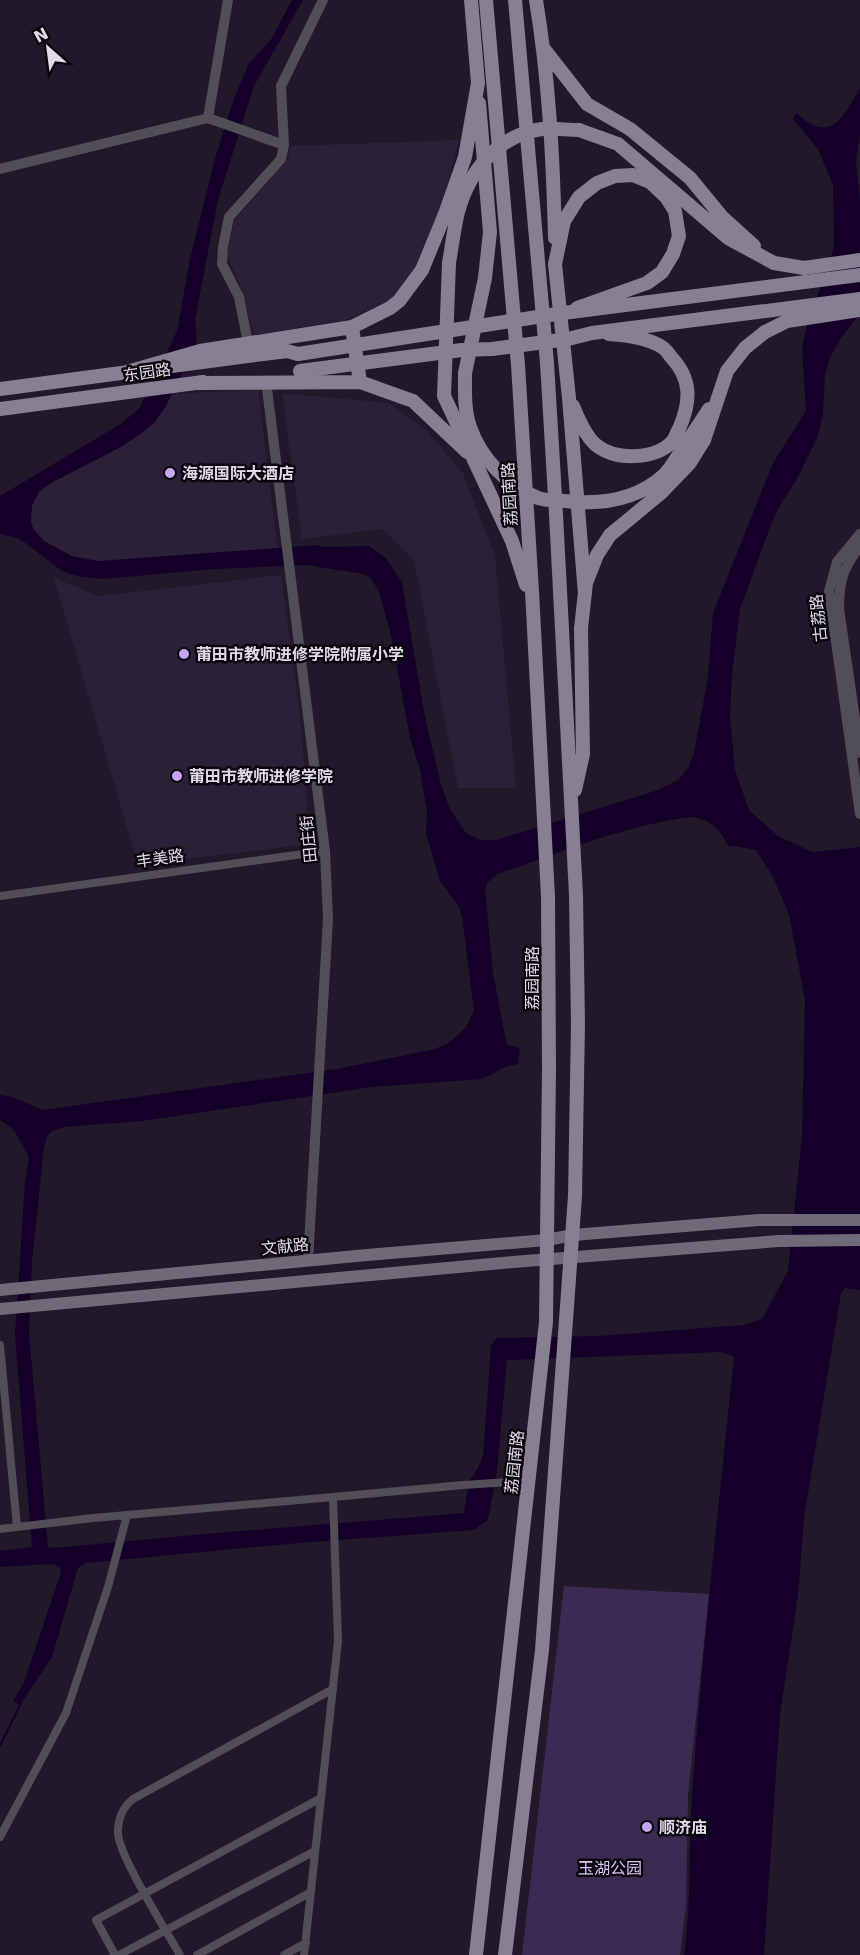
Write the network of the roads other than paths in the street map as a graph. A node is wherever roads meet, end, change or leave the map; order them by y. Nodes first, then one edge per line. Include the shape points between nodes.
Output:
1 (228, 0) edge
2 (323, 0) edge
3 (471, 0) edge
4 (486, 0) edge
5 (515, 0) edge
6 (536, 0) edge
7 (544, 49) junction
8 (478, 83) junction
9 (208, 118) junction
10 (284, 145) junction
11 (0, 169) edge
12 (860, 260) edge
13 (774, 263) junction
14 (555, 264) junction
15 (860, 275) edge
16 (860, 299) edge
17 (860, 310) edge
18 (563, 313) junction
19 (352, 327) junction
20 (592, 333) junction
21 (248, 343) junction
22 (128, 372) junction
23 (266, 381) junction
24 (360, 382) junction
25 (195, 383) junction
26 (0, 389) edge
27 (720, 391) junction
28 (569, 398) junction
29 (0, 409) edge
30 (472, 457) junction
31 (860, 534) edge
32 (860, 546) edge
33 (585, 594) junction
34 (532, 605) junction
35 (860, 753) edge
36 (858, 782) edge
37 (572, 810) junction
38 (860, 814) edge
39 (325, 851) junction
40 (0, 896) edge
41 (860, 1220) edge
42 (573, 1235) junction
43 (547, 1240) junction
44 (860, 1240) edge
45 (572, 1258) junction
46 (308, 1260) junction
47 (547, 1260) junction
48 (0, 1290) edge
49 (0, 1309) edge
50 (0, 1345) edge
51 (528, 1481) junction
52 (333, 1500) junction
53 (127, 1515) junction
54 (16, 1527) junction
55 (0, 1529) edge
56 (333, 1689) junction
57 (321, 1798) junction
58 (0, 1837) edge
59 (315, 1851) junction
60 (311, 1892) junction
61 (146, 1893) junction
62 (166, 1930) junction
63 (306, 1943) junction
64 (117, 1955) edge
65 (180, 1955) edge
66 (197, 1955) edge
67 (284, 1955) edge
68 (304, 1955) edge
69 (476, 1955) edge
70 (506, 1955) edge

1 - 9 street
2 - 10 street via 281,86
3 - 8 main road
4 - 34 main road, 荔园南路 via 518,365
5 - 37 main road via 547,363
6 - 7 main road
7 - 13 main road via 587,104 630,129 690,178 722,217
7 - 14 main road via 553,164
8 - 19 main road via 465,157 422,270 399,301
8 - 27 main road, bridge via 490,232 485,278 465,373 465,401 470,427 485,456 504,478 540,499 588,504 616,501 664,475
9 - 10 street
9 - 11 street
10 - 21 street via 281,159 229,217 223,247 222,264 239,297
12 - 13 main road via 804,268
13 - 30 main road, bridge via 728,238 618,144 579,130 542,129 511,138 477,169 458,211 449,263 444,396
14 - 18 main road, bridge via 564,221 579,197 597,183 633,175 650,182 675,212 679,236 663,272 647,283
14 - 28 main road
15 - 18 main road, bridge
16 - 20 main road, bridge
17 - 27 main road via 788,321 765,332 745,348 727,371
18 - 22 main road, 东园路, bridge via 298,354 287,351
19 - 21 main road
19 - 24 main road
20 - 25 main road, 东园路, bridge via 492,349
20 - 28 main road, bridge via 632,336 662,347 681,368 689,392 685,417 673,441 655,453 634,458 596,445 579,422
21 - 22 main road via 200,351
22 - 26 main road, 东园路
23 - 24 main road
23 - 25 main road
23 - 39 street, 田庄街
24 - 30 main road via 413,401
25 - 29 main road, 东园路
27 - 33 main road via 704,440 689,464 610,535 597,555
28 - 33 main road
30 - 34 main road via 512,541
31 - 36 street, 古荔路 via 837,562 829,591
32 - 35 street, 古荔路 via 846,564 839,609
33 - 37 main road via 581,628 583,754
34 - 43 main road, 荔园南路 via 548,897
36 - 38 street, 古荔路
37 - 42 main road via 578,1024
39 - 40 street, 丰美路
39 - 46 street, 田庄街 via 328,919
41 - 42 main road, 文献路 via 759,1220
42 - 43 main road, 文献路
42 - 45 main road
43 - 46 main road, 文献路
43 - 47 main road, 荔园南路
44 - 45 main road via 786,1240
45 - 47 main road
45 - 70 main road via 542,1650
46 - 48 main road, 文献路
47 - 49 main road
47 - 51 main road, 荔园南路 via 546,1322
50 - 54 street
51 - 52 street
51 - 69 main road, 荔园南路
52 - 53 street
52 - 56 street via 338,1641
53 - 54 street
53 - 58 street via 108,1587 66,1713
54 - 55 street
56 - 57 street
56 - 61 street via 126,1804 119,1838
57 - 59 street
57 - 61 street
59 - 60 street
59 - 62 street
60 - 63 street
60 - 66 street
61 - 62 street
61 - 64 street via 96,1920
62 - 64 street
62 - 65 street
63 - 67 street
63 - 68 street

